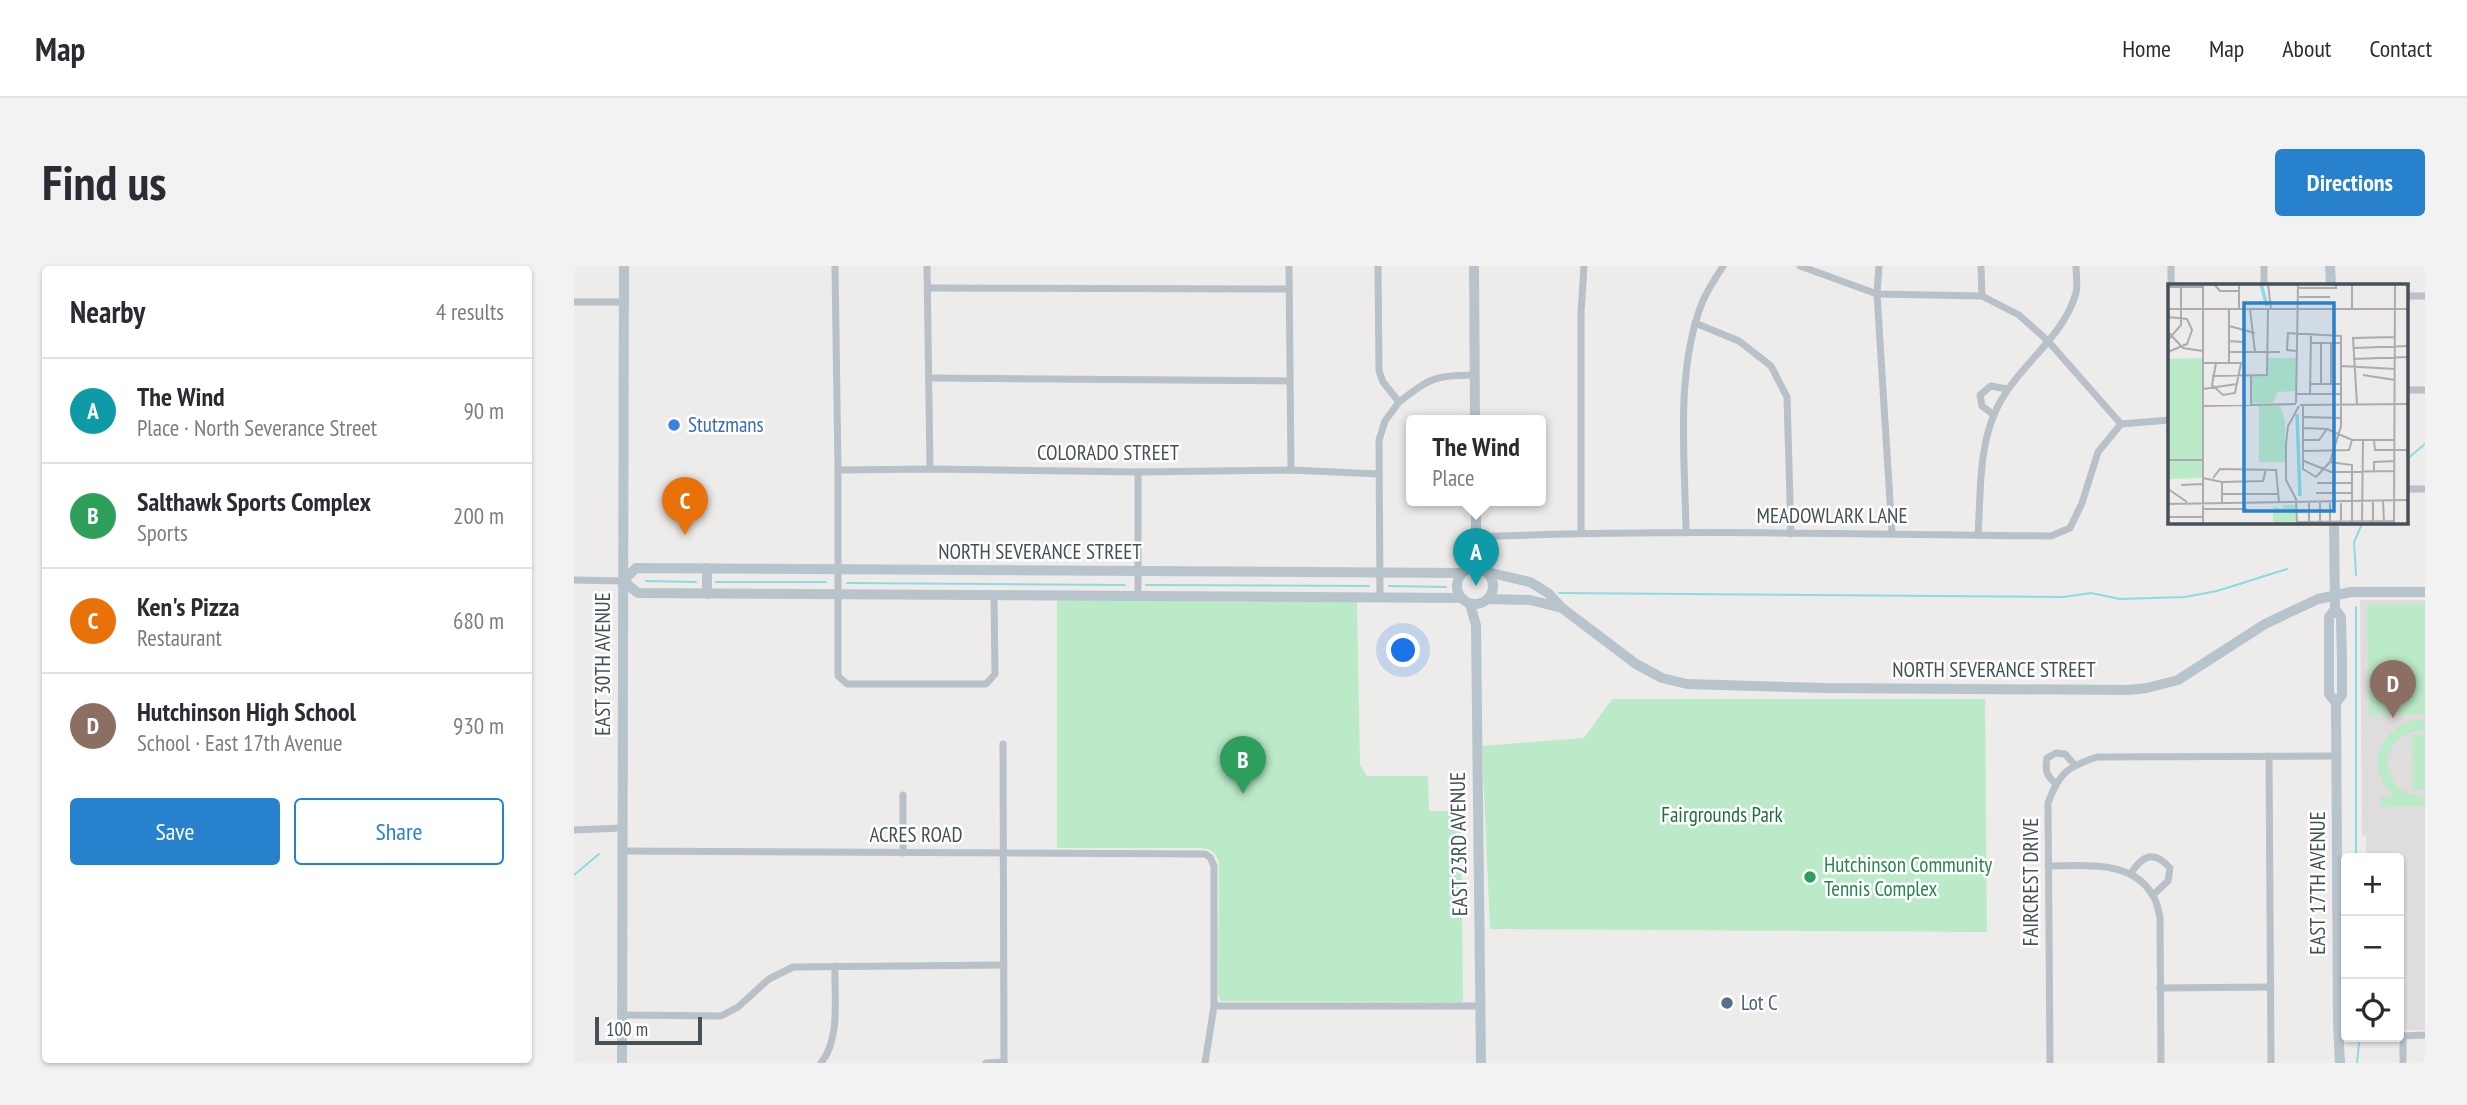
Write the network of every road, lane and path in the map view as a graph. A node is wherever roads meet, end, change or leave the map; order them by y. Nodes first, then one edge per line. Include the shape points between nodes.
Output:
1 (624, 266) edge
2 (835, 266) edge
3 (927, 266) edge
4 (1289, 266) edge
5 (1378, 266) edge
6 (1474, 266) edge
7 (1584, 266) edge
8 (1723, 266) edge
9 (1800, 266) edge
10 (1879, 266) edge
11 (1982, 266) edge
12 (2076, 266) edge
13 (2171, 266) edge
14 (2264, 266) edge
15 (2330, 266) edge
16 (2171, 284) edge
17 (2264, 284) edge
18 (2330, 284) edge
19 (928, 288) junction
20 (1289, 289) junction
21 (1877, 294) junction
22 (1982, 296) junction
23 (574, 302) edge
24 (624, 302) junction
25 (1695, 323) junction
26 (2048, 341) junction
27 (1475, 375) junction
28 (929, 378) junction
29 (1290, 381) junction
30 (2007, 390) junction
31 (1399, 402) junction
32 (1475, 415) edge
33 (1994, 415) junction
34 (2168, 420) edge
35 (2121, 424) junction
36 (930, 469) junction
37 (838, 470) junction
38 (1291, 470) junction
39 (1139, 472) junction
40 (1377, 474) junction
41 (1476, 506) edge
42 (2334, 523) edge
43 (1686, 532) junction
44 (1581, 533) junction
45 (1892, 533) junction
46 (1791, 534) junction
47 (1978, 535) junction
48 (1476, 537) junction
49 (707, 568) junction
50 (838, 569) junction
51 (1484, 570) junction
52 (1465, 571) junction
53 (1138, 572) junction
54 (1380, 573) junction
55 (574, 580) edge
56 (623, 581) junction
57 (2425, 592) edge
58 (707, 594) junction
59 (838, 595) junction
60 (994, 596) junction
61 (1138, 596) junction
62 (2335, 596) junction
63 (1380, 598) junction
64 (1487, 600) junction
65 (1466, 601) junction
66 (1562, 608) junction
67 (1476, 625) junction
68 (1003, 744) dead end
69 (2269, 756) junction
70 (2337, 756) junction
71 (2074, 764) junction
72 (2055, 783) junction
73 (904, 795) dead end
74 (621, 828) junction
75 (574, 830) edge
76 (621, 851) junction
77 (1003, 852) junction
78 (903, 853) junction
79 (2048, 866) junction
80 (2131, 873) junction
81 (2153, 895) junction
82 (1004, 965) junction
83 (835, 966) junction
84 (2342, 979) edge
85 (2271, 987) junction
86 (2160, 988) junction
87 (1214, 1006) junction
88 (1480, 1006) junction
89 (622, 1015) junction
90 (2425, 1035) edge
91 (2404, 1036) edge
92 (2342, 1042) edge
93 (2401, 1042) edge
94 (622, 1063) edge
95 (821, 1063) edge
96 (986, 1063) edge
97 (1004, 1063) edge
98 (1205, 1063) edge
99 (1481, 1063) edge
100 (2050, 1063) edge
101 (2161, 1063) edge
102 (2272, 1063) edge
103 (2340, 1063) edge
104 (2403, 1063) edge

1 - 24 street, EAST 30TH AVENUE
2 - 37 street
3 - 19 street
4 - 20 street
5 - 31 street via 1379,371
6 - 27 street
7 - 44 street
8 - 25 street
9 - 21 street
10 - 21 street
11 - 22 street
12 - 26 street via 2077,291 2065,320
13 - 16 street
14 - 17 street
15 - 18 street
19 - 20 street
19 - 28 street
20 - 29 street
21 - 22 street
21 - 45 street
22 - 26 street via 2019,315
23 - 24 street
24 - 56 street, EAST 30TH AVENUE
25 - 43 street via 1685,380
25 - 46 street via 1739,341 1760,357 1771,366 1787,397
26 - 30 street
26 - 35 street
27 - 31 street via 1426,381
27 - 32 street
28 - 29 street
28 - 36 street
29 - 38 street
30 - 33 street
30 - 33 street via 1991,386 1980,395 1982,406
31 - 40 street via 1382,429
33 - 47 street via 1982,461
34 - 35 street
35 - 47 street, MEADOWLARK LANE via 2098,452 2070,528 2050,536
36 - 37 street, COLORADO STREET
36 - 39 street, COLORADO STREET
37 - 50 street
38 - 39 street, COLORADO STREET
38 - 40 street, COLORADO STREET
39 - 53 street
40 - 54 street
41 - 48 street
42 - 62 street, EAST 17TH AVENUE
43 - 44 street, MEADOWLARK LANE
43 - 46 street, MEADOWLARK LANE
44 - 48 street, MEADOWLARK LANE
45 - 46 street, MEADOWLARK LANE
45 - 47 street, MEADOWLARK LANE
48 - 51 street
48 - 52 street
49 - 50 street, NORTH SEVERANCE STREET
49 - 56 street, NORTH SEVERANCE STREET via 636,568
49 - 58 street
50 - 53 street, NORTH SEVERANCE STREET
50 - 59 street
51 - 52 street
51 - 64 street via 1494,585
51 - 66 street, NORTH SEVERANCE STREET via 1530,582
52 - 54 street, NORTH SEVERANCE STREET
52 - 65 street via 1457,583
53 - 54 street, NORTH SEVERANCE STREET
53 - 61 street
54 - 63 street
55 - 56 street, NORTH SEVERANCE STREET
56 - 58 street, NORTH SEVERANCE STREET via 638,593
56 - 74 street, EAST 30TH AVENUE
57 - 62 street, NORTH SEVERANCE STREET
58 - 59 street, NORTH SEVERANCE STREET
59 - 60 street, NORTH SEVERANCE STREET
59 - 60 street via 838,676 847,684 986,684 995,674
60 - 61 street, NORTH SEVERANCE STREET
61 - 63 street, NORTH SEVERANCE STREET
62 - 66 street, NORTH SEVERANCE STREET via 2313,601 2265,624 2178,680 2128,690 1687,684 1662,678 1636,664
62 - 70 street, EAST 17TH AVENUE via 2335,609 2329,617 2329,694 2336,703
63 - 65 street, NORTH SEVERANCE STREET
64 - 65 street
64 - 66 street, NORTH SEVERANCE STREET via 1530,600
64 - 67 street, EAST 23RD AVENUE
65 - 67 street, EAST 23RD AVENUE
67 - 88 street, EAST 23RD AVENUE
68 - 77 street
69 - 70 street
69 - 71 street via 2097,757
69 - 85 street
70 - 84 street, EAST 17TH AVENUE
71 - 72 street
71 - 72 street, FAIRCREST DRIVE via 2065,754 2047,758 2045,770
72 - 79 street, FAIRCREST DRIVE via 2048,803
73 - 78 street
74 - 75 street
74 - 76 street, EAST 30TH AVENUE
76 - 78 street, ACRES ROAD
76 - 89 street, EAST 30TH AVENUE
77 - 78 street, ACRES ROAD
77 - 82 street
77 - 87 street, ACRES ROAD via 1210,857 1214,866
79 - 80 street via 2104,866
79 - 100 street, FAIRCREST DRIVE
80 - 81 street
80 - 81 street via 2139,860 2148,856 2170,868 2168,881
81 - 86 street via 2160,917
82 - 83 street
82 - 97 street
83 - 89 street via 793,967 769,979 721,1016
83 - 95 street via 834,1030
85 - 86 street
85 - 102 street
86 - 101 street
87 - 88 street
87 - 98 street
88 - 99 street, EAST 23RD AVENUE
89 - 94 street, EAST 30TH AVENUE
90 - 91 street
92 - 103 street, EAST 17TH AVENUE
93 - 104 street
96 - 97 street

